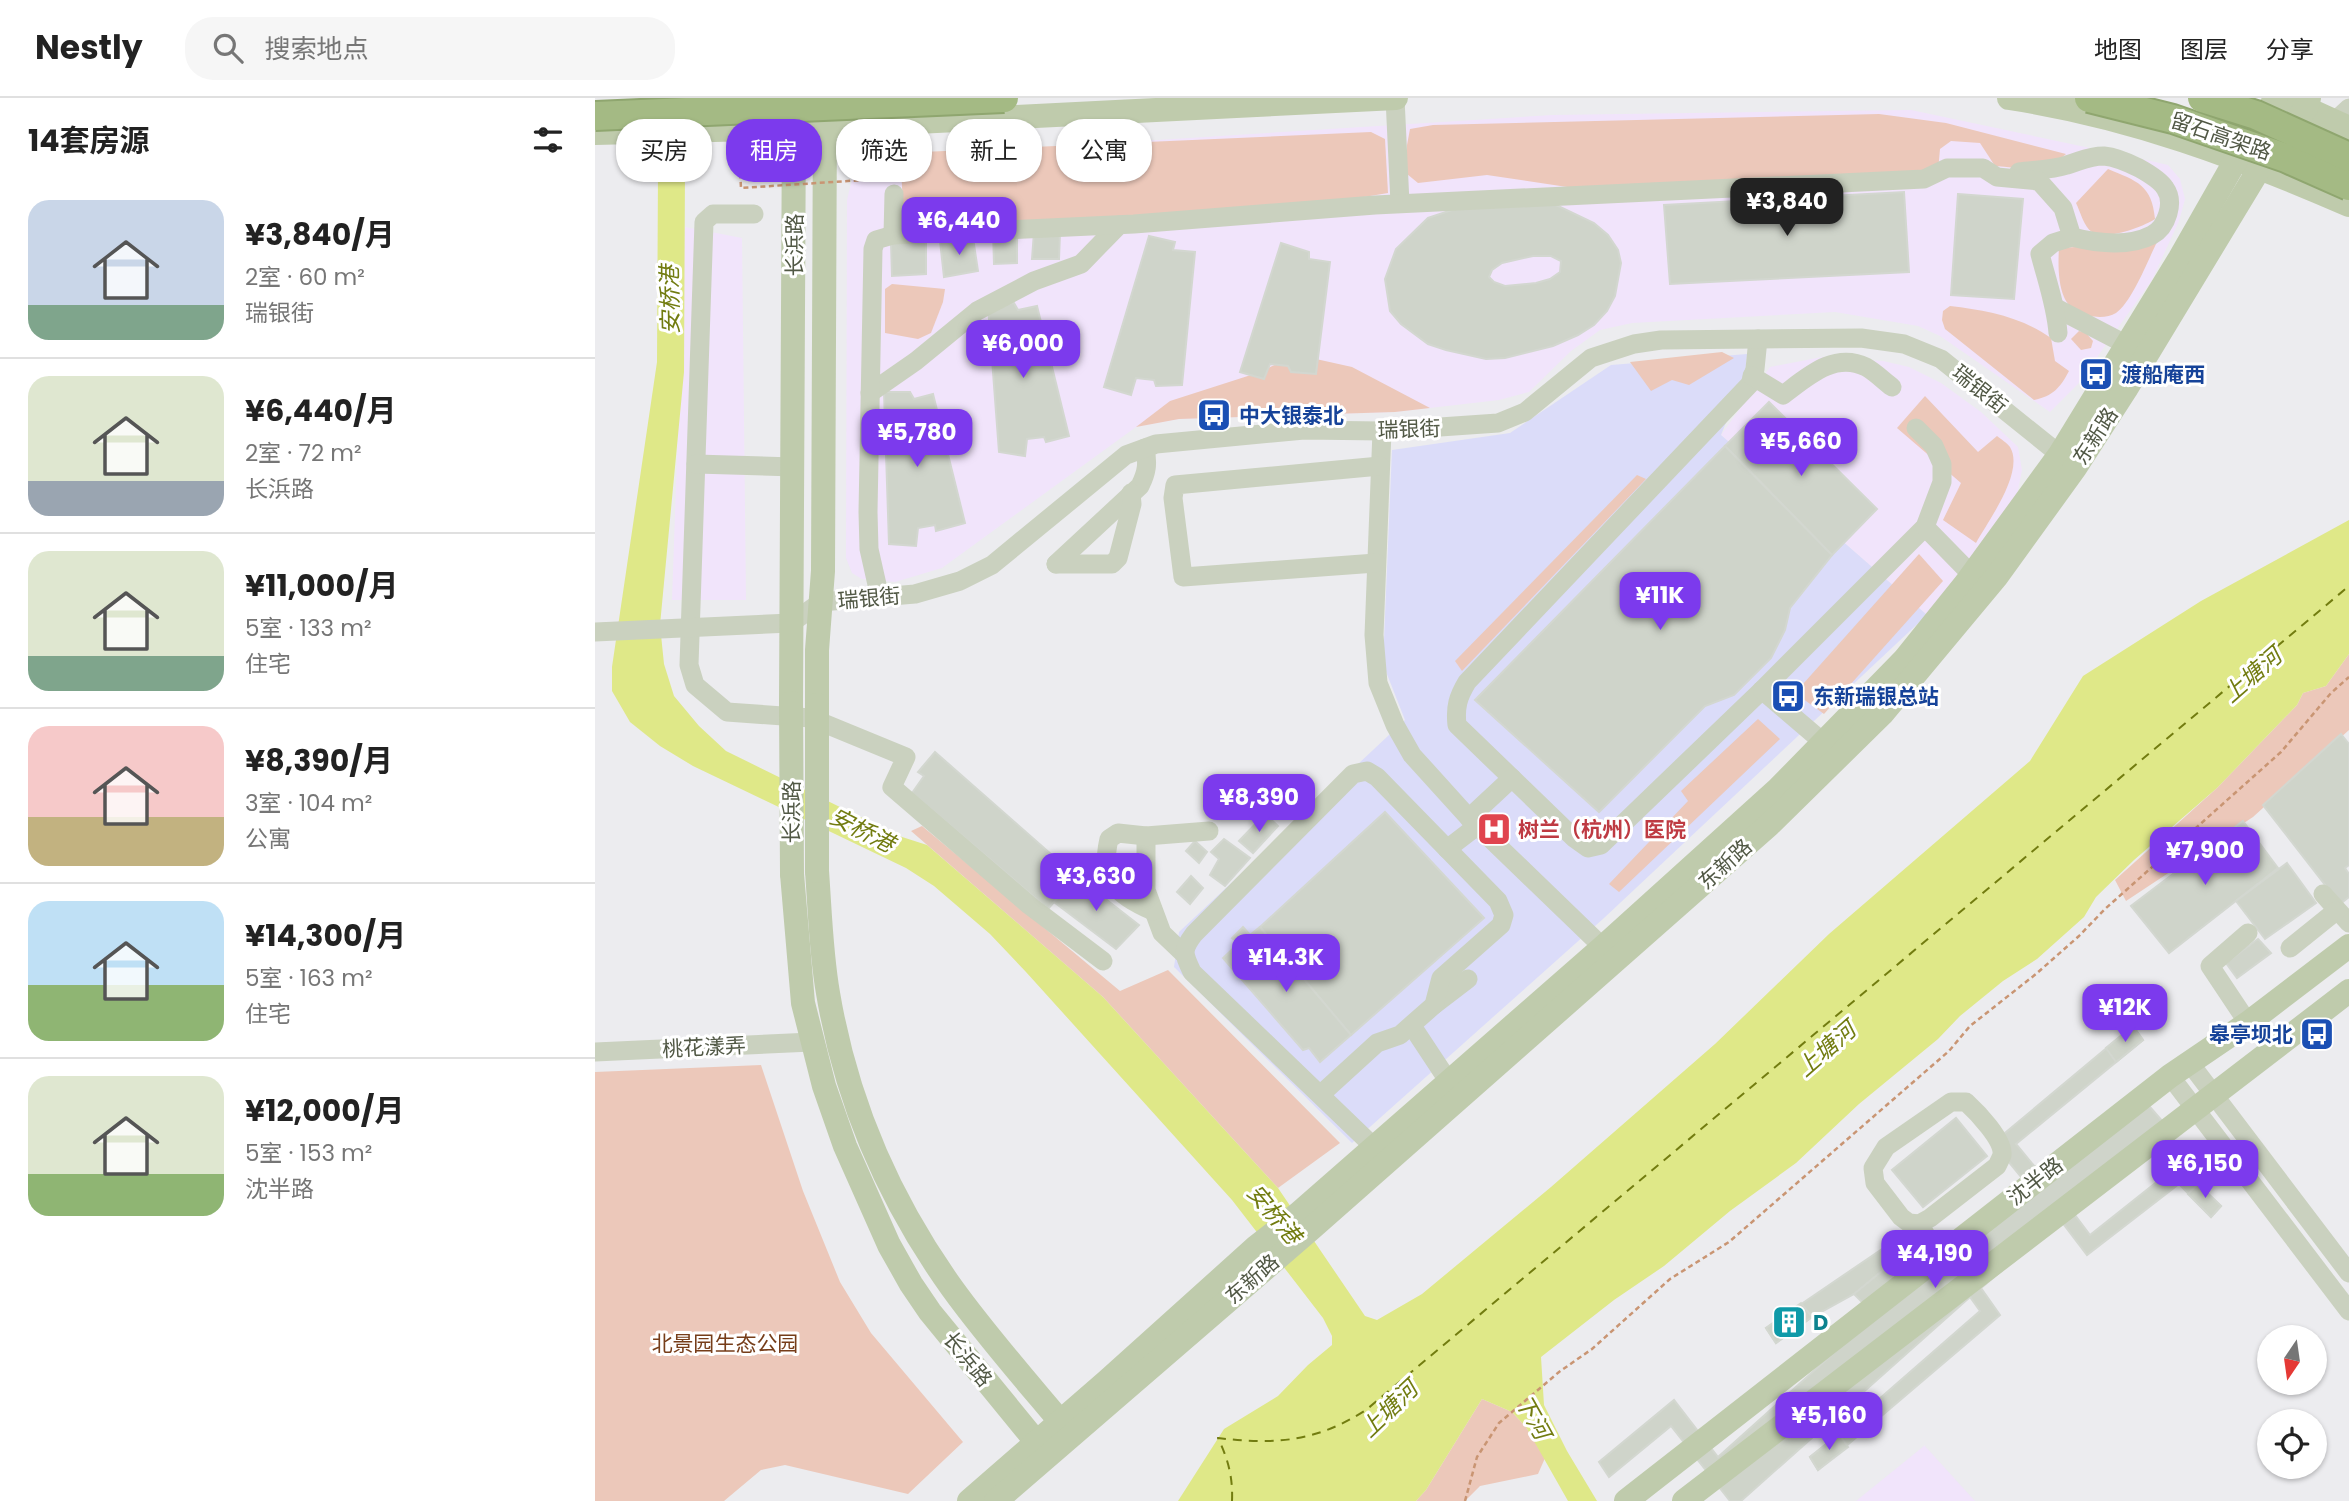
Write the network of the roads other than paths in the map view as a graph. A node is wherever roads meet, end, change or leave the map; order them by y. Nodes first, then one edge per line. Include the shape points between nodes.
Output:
1 (793, 98) edge
2 (825, 98) edge
3 (1004, 98) edge
4 (1396, 98) edge
5 (2009, 98) edge
6 (2089, 98) edge
7 (2202, 98) edge
8 (2276, 98) edge
9 (2283, 98) edge
10 (2307, 103) edge
11 (595, 116) edge
12 (794, 119) edge
13 (2344, 119) edge
14 (822, 127) edge
15 (826, 127) junction
16 (726, 129) edge
17 (595, 132) edge
18 (2349, 157) edge
19 (2237, 158) junction
20 (2261, 166) junction
21 (1997, 177) junction
22 (795, 182) edge
23 (2349, 186) edge
24 (894, 194) dead end
25 (1401, 203) junction
26 (2349, 205) edge
27 (754, 214) dead end
28 (1119, 225) junction
29 (893, 235) junction
30 (2072, 237) junction
31 (2056, 308) junction
32 (2058, 333) dead end
33 (1758, 339) junction
34 (2127, 345) junction
35 (1752, 376) junction
36 (1892, 387) dead end
37 (870, 393) junction
38 (1916, 428) dead end
39 (1381, 431) junction
40 (1145, 448) junction
41 (2067, 461) junction
42 (696, 464) junction
43 (1380, 466) junction
44 (794, 467) junction
45 (1131, 494) dead end
46 (1925, 527) junction
47 (1377, 564) junction
48 (1972, 575) junction
49 (880, 598) junction
50 (821, 602) junction
51 (790, 623) junction
52 (600, 632) edge
53 (1762, 690) junction
54 (1824, 743) junction
55 (1512, 778) junction
56 (1473, 822) junction
57 (1209, 831) dead end
58 (1146, 836) junction
59 (1447, 849) junction
60 (2323, 894) dead end
61 (1153, 911) junction
62 (2343, 917) edge
63 (2248, 933) dead end
64 (2349, 946) edge
65 (2290, 948) dead end
66 (1184, 954) junction
67 (1610, 954) junction
68 (1103, 961) dead end
69 (1468, 979) dead end
70 (2349, 991) edge
71 (1434, 1006) junction
72 (2248, 1023) junction
73 (1412, 1026) junction
74 (812, 1042) junction
75 (595, 1052) edge
76 (2179, 1069) junction
77 (1449, 1082) junction
78 (1320, 1095) junction
79 (2203, 1102) junction
80 (1374, 1147) junction
81 (1305, 1221) junction
82 (1919, 1224) junction
83 (1939, 1256) junction
84 (2349, 1273) edge
85 (2349, 1311) edge
86 (1066, 1429) junction
87 (1042, 1450) junction
88 (969, 1501) edge
89 (996, 1501) edge
90 (1626, 1501) edge
91 (1684, 1501) edge

1 - 12 main road, 长浜路
2 - 15 main road, 长浜路
3 - 11 highway, bridge
4 - 15 main road
4 - 25 street
5 - 19 main road via 2169,134
6 - 23 highway, 留石高架路, bridge via 2173,119 2286,158
7 - 18 highway, 留石高架路, bridge via 2256,115
8 - 19 main road, 东新路
9 - 10 main road
10 - 13 main road
10 - 20 main road, 东新路
14 - 15 main road
15 - 50 main road, 长浜路
16 - 17 main road
19 - 20 main road
19 - 34 main road, 东新路
20 - 26 main road
20 - 41 main road, 东新路 via 2126,389
21 - 25 street via 1983,168 1947,168 1924,179
21 - 30 street via 2039,181 2063,208
21 - 30 street via 2106,156 2148,173 2166,189 2170,209 2161,228 2151,236 2119,243
22 - 44 main road, 长浜路
24 - 29 street
25 - 28 street
27 - 42 street via 713,214 704,222
28 - 29 street
28 - 37 street via 1081,264 1034,281 977,311
29 - 37 street via 876,240 873,248
30 - 31 street via 2053,243 2041,254
31 - 32 street
31 - 34 street
33 - 35 street
33 - 39 street, 瑞银街 via 1634,344 1591,358 1525,411 1498,423
33 - 41 street, 瑞银街 via 1861,338 1925,351
34 - 41 main road, 东新路
35 - 36 street via 1783,395 1820,368 1854,363
35 - 55 street via 1721,416 1467,682 1455,709 1457,725
37 - 49 street via 869,549
38 - 46 street via 1934,446 1942,464 1942,482
39 - 40 street, 瑞银街 via 1304,430
39 - 43 street
40 - 45 street via 1146,474
40 - 49 street, 瑞银街 via 1126,455 992,565 927,591
41 - 48 main road, 东新路
41 - 67 main road, 东新路 via 1997,576 1882,714 1769,825
42 - 44 street
42 - 68 street via 689,665 695,685 727,712 811,718 906,757 892,787 1029,905
43 - 47 street
43 - 47 street via 1175,485 1173,498 1183,577
44 - 51 main road, 长浜路
46 - 48 street
46 - 53 street
47 - 56 street via 1374,635 1378,684 1412,755
48 - 54 main road, 东新路 via 1903,660
49 - 50 street, 瑞银街
50 - 51 street, 瑞银街
50 - 86 main road, 长浜路, bridge via 817,871 827,991 845,1071 867,1138 905,1214 953,1288
51 - 52 street
51 - 74 main road, 长浜路, bridge via 792,874 803,1003
53 - 54 street
53 - 55 street via 1601,845 1588,848 1574,838
54 - 67 main road, 东新路
55 - 56 street
56 - 59 street
56 - 67 street
57 - 58 street
58 - 61 street via 1146,890
58 - 61 street via 1118,833 1109,839 1108,875 1114,888
59 - 66 street via 1377,777 1367,771 1353,774 1194,934
59 - 71 street via 1498,901 1504,915 1501,925 1441,978
60 - 62 street
61 - 66 street via 1162,933
62 - 65 street
63 - 72 street via 2210,966
64 - 72 main road, 沈半路
66 - 78 street via 1192,972
67 - 77 main road, 东新路
67 - 81 main road, 东新路
69 - 71 street
70 - 79 main road, 沈半路
71 - 73 street
72 - 76 main road, 沈半路
73 - 77 street
73 - 78 street via 1377,1043
74 - 75 street, 桃花漾弄
74 - 87 main road, 长浜路 via 834,1121 889,1245 930,1312
76 - 79 street
76 - 83 main road, 沈半路
77 - 80 main road, 东新路
78 - 80 street
79 - 84 street
79 - 85 street
79 - 91 main road, 沈半路
80 - 81 main road, 东新路
81 - 86 main road, 东新路
82 - 82 street via 1901,1216 1875,1183 1873,1168 1886,1147 1951,1102 1966,1102 1992,1132 2002,1156 1997,1166
82 - 83 street
83 - 90 main road, 沈半路
86 - 87 main road, 东新路
87 - 88 main road, 东新路
87 - 89 main road, 东新路

